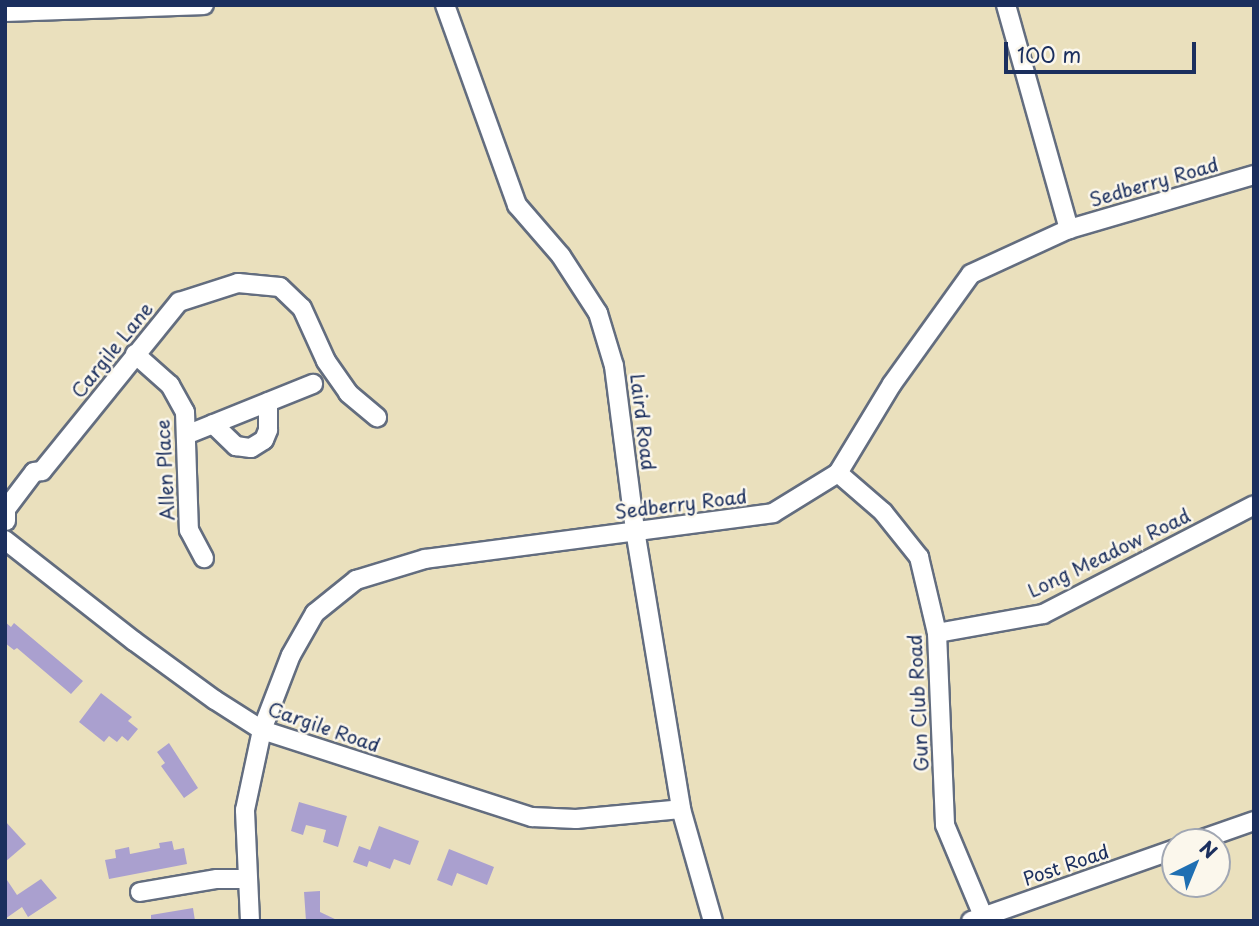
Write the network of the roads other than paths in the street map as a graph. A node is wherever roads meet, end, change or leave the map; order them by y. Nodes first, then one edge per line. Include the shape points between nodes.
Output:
1 (204, 5) edge
2 (445, 5) edge
3 (1006, 5) edge
4 (5, 12) edge
5 (1254, 175) edge
6 (1069, 229) junction
7 (135, 354) junction
8 (313, 384) dead end
9 (268, 402) junction
10 (377, 417) dead end
11 (213, 424) junction
12 (186, 435) junction
13 (838, 473) junction
14 (1254, 505) edge
15 (6, 521) edge
16 (635, 530) junction
17 (5, 540) edge
18 (204, 558) dead end
19 (937, 633) junction
20 (262, 730) junction
21 (681, 809) junction
22 (1254, 821) edge
23 (1231, 829) edge
24 (1161, 854) edge
25 (247, 879) junction
26 (141, 892) dead end
27 (977, 918) edge
28 (250, 921) edge
29 (713, 921) edge

1 - 4 street
2 - 16 street, Laird Road via 517,205 561,256 597,313 614,366
3 - 6 street
5 - 6 street, Sedberry Road
6 - 13 street, Sedberry Road via 971,274 892,384
7 - 10 street, Cargile Lane via 179,302 238,283 280,287 302,308 326,361 348,393
7 - 12 street, Allen Place via 170,385 185,412
7 - 15 street, Cargile Lane via 42,471 43,480
8 - 9 street
9 - 11 street
9 - 11 street via 268,430 264,440 251,448 236,446
11 - 12 street
12 - 18 street, Allen Place via 188,530
13 - 16 street, Sedberry Road via 773,513
13 - 19 street, Gun Club Road via 883,512 919,557
14 - 19 street, Long Meadow Road via 1043,614
16 - 20 street, Sedberry Road via 425,559 356,580 315,613 290,655
16 - 21 street, Laird Road
17 - 20 street, Cargile Road via 162,661
19 - 27 street, Gun Club Road via 945,825
20 - 21 street, Cargile Road via 532,817 576,819
20 - 25 street, Sedberry Road via 246,810
21 - 29 street, Laird Road
22 - 23 street
24 - 27 street, Post Road
25 - 26 street via 217,879
25 - 28 street, Sedberry Road

